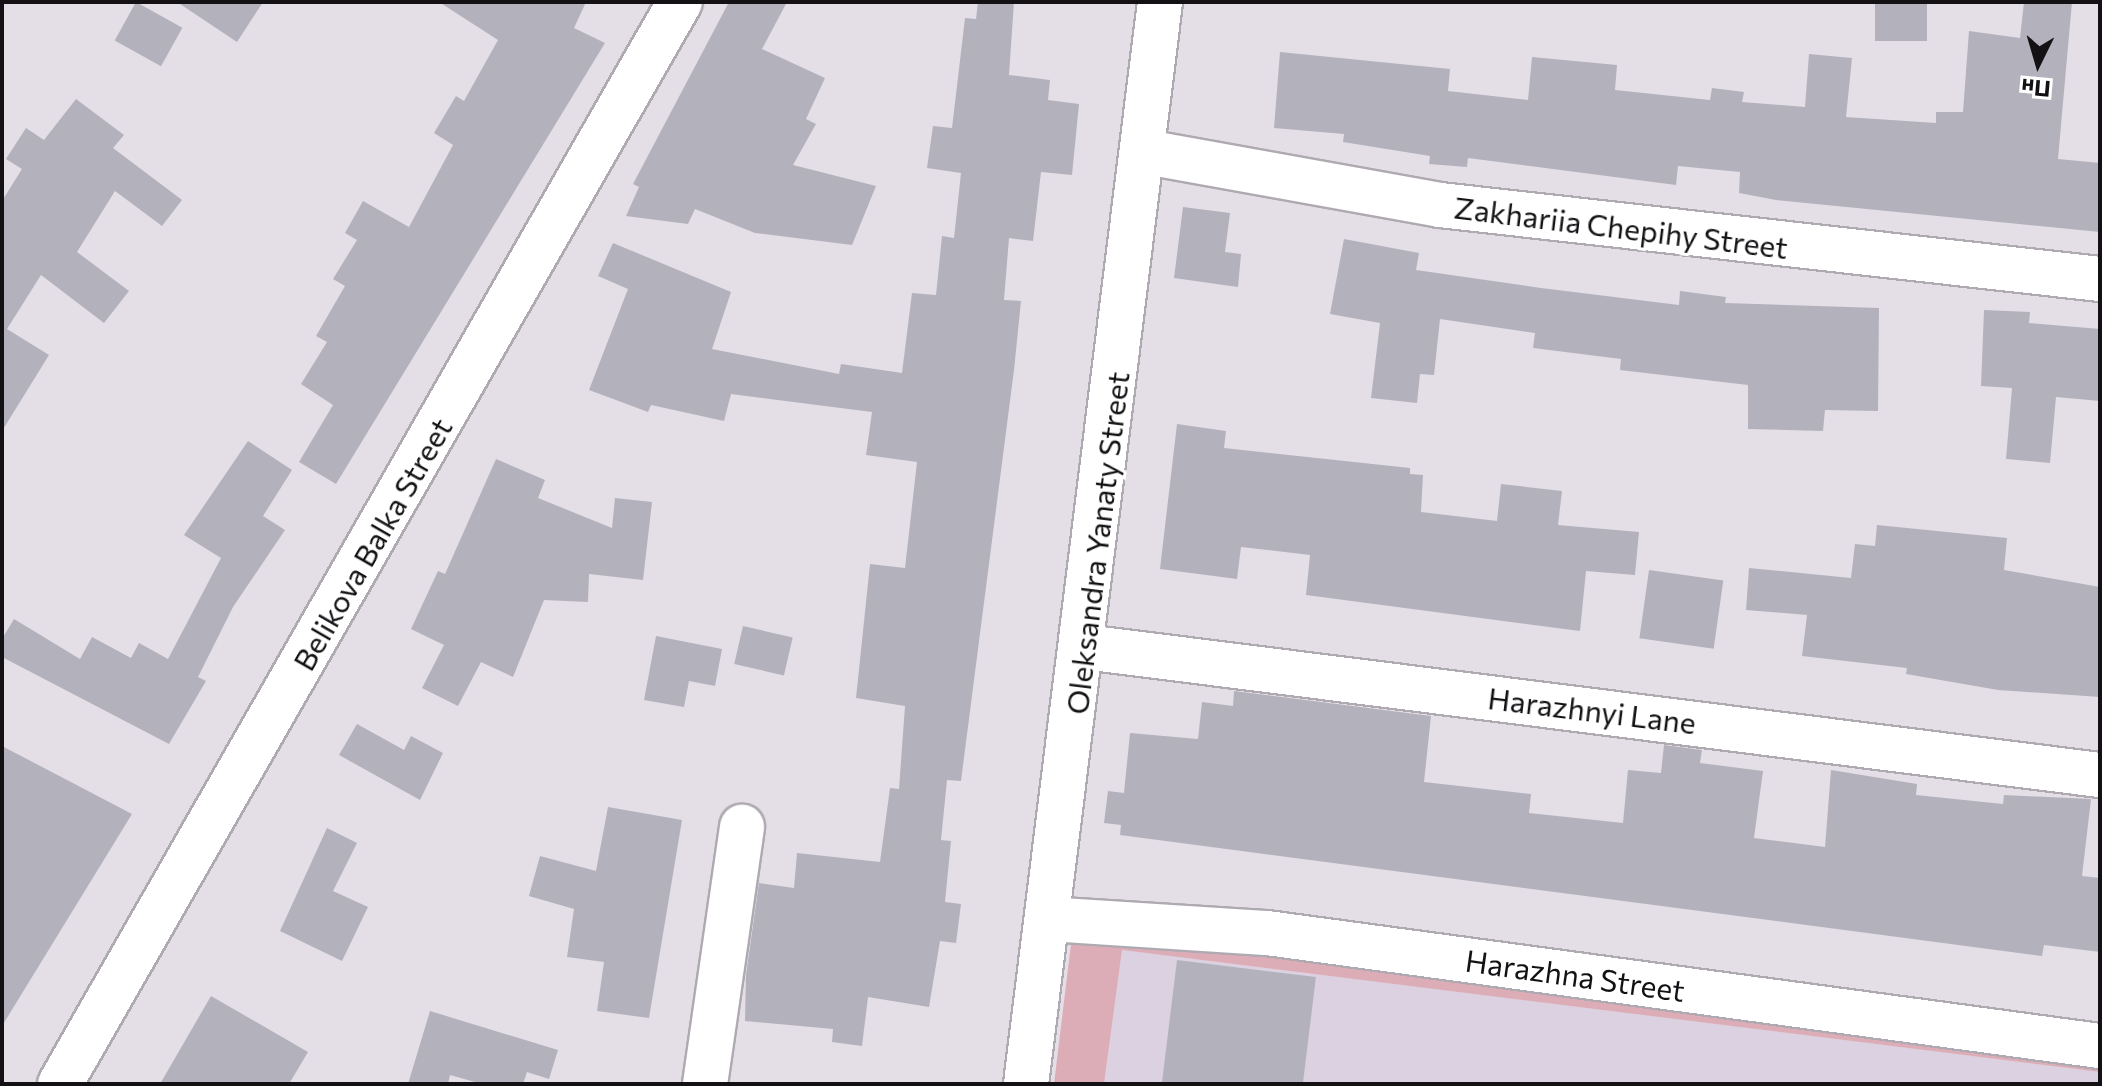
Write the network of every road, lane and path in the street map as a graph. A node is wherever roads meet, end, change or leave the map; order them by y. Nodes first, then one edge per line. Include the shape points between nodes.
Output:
1 (680, 2) edge
2 (1160, 2) edge
3 (1146, 152) junction
4 (2100, 279) edge
5 (1085, 647) junction
6 (2100, 775) edge
7 (742, 827) dead end
8 (1048, 919) junction
9 (2100, 1046) edge
10 (60, 1084) edge
11 (705, 1084) edge
12 (1026, 1084) edge

1 - 10 street, Belikova Balka Street
2 - 3 street, Oleksandra Yanaty Street
3 - 4 street, Zakhariia Chepihy Street via 1440,205
3 - 5 street, Oleksandra Yanaty Street
5 - 6 street, Harazhnyi Lane
5 - 8 street, Oleksandra Yanaty Street
7 - 11 street
8 - 9 street, Harazhna Street via 1267,933
8 - 12 street, Oleksandra Yanaty Street

